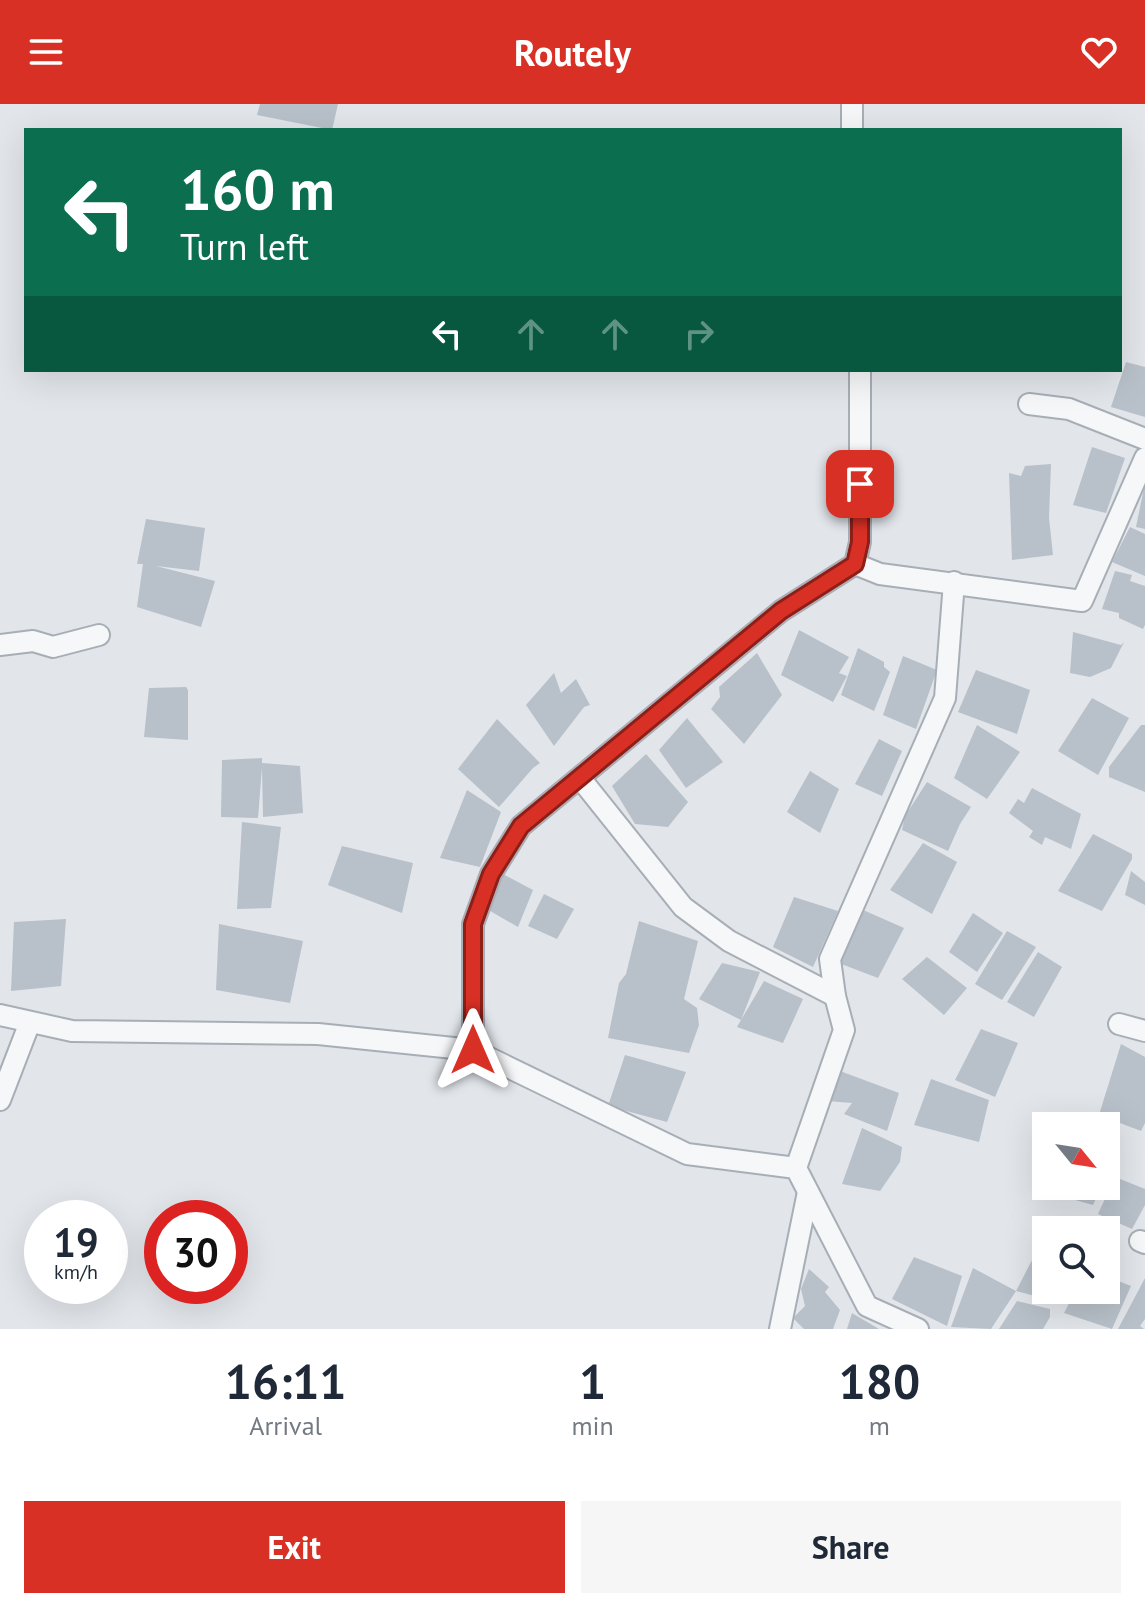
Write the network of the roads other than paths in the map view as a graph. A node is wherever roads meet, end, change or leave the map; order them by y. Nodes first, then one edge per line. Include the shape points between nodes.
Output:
1 (852, 104) edge
2 (852, 128) edge
3 (860, 372) edge
4 (1029, 404) dead end
5 (1145, 439) edge
6 (1145, 458) edge
7 (855, 564) junction
8 (954, 582) junction
9 (99, 635) dead end
10 (0, 645) edge
11 (580, 778) junction
12 (835, 996) junction
13 (0, 1015) edge
14 (30, 1022) junction
15 (1119, 1024) dead end
16 (1145, 1031) edge
17 (473, 1050) junction
18 (0, 1100) edge
19 (796, 1168) junction
20 (808, 1192) junction
21 (780, 1329) edge
22 (918, 1329) edge

1 - 2 street
3 - 7 street via 860,542
4 - 5 street via 1069,409
6 - 8 street via 1082,601
7 - 8 street via 880,574
7 - 11 street via 781,611
8 - 12 street via 945,698 830,959
9 - 10 street via 53,647 33,641
11 - 12 street via 683,907 729,941
11 - 17 street via 521,826 491,874 473,924
12 - 19 street via 844,1030
13 - 14 street
14 - 17 street via 72,1031 318,1034
14 - 18 street
15 - 16 street
17 - 19 street via 687,1154
19 - 20 street
20 - 21 street
20 - 22 street via 867,1306

